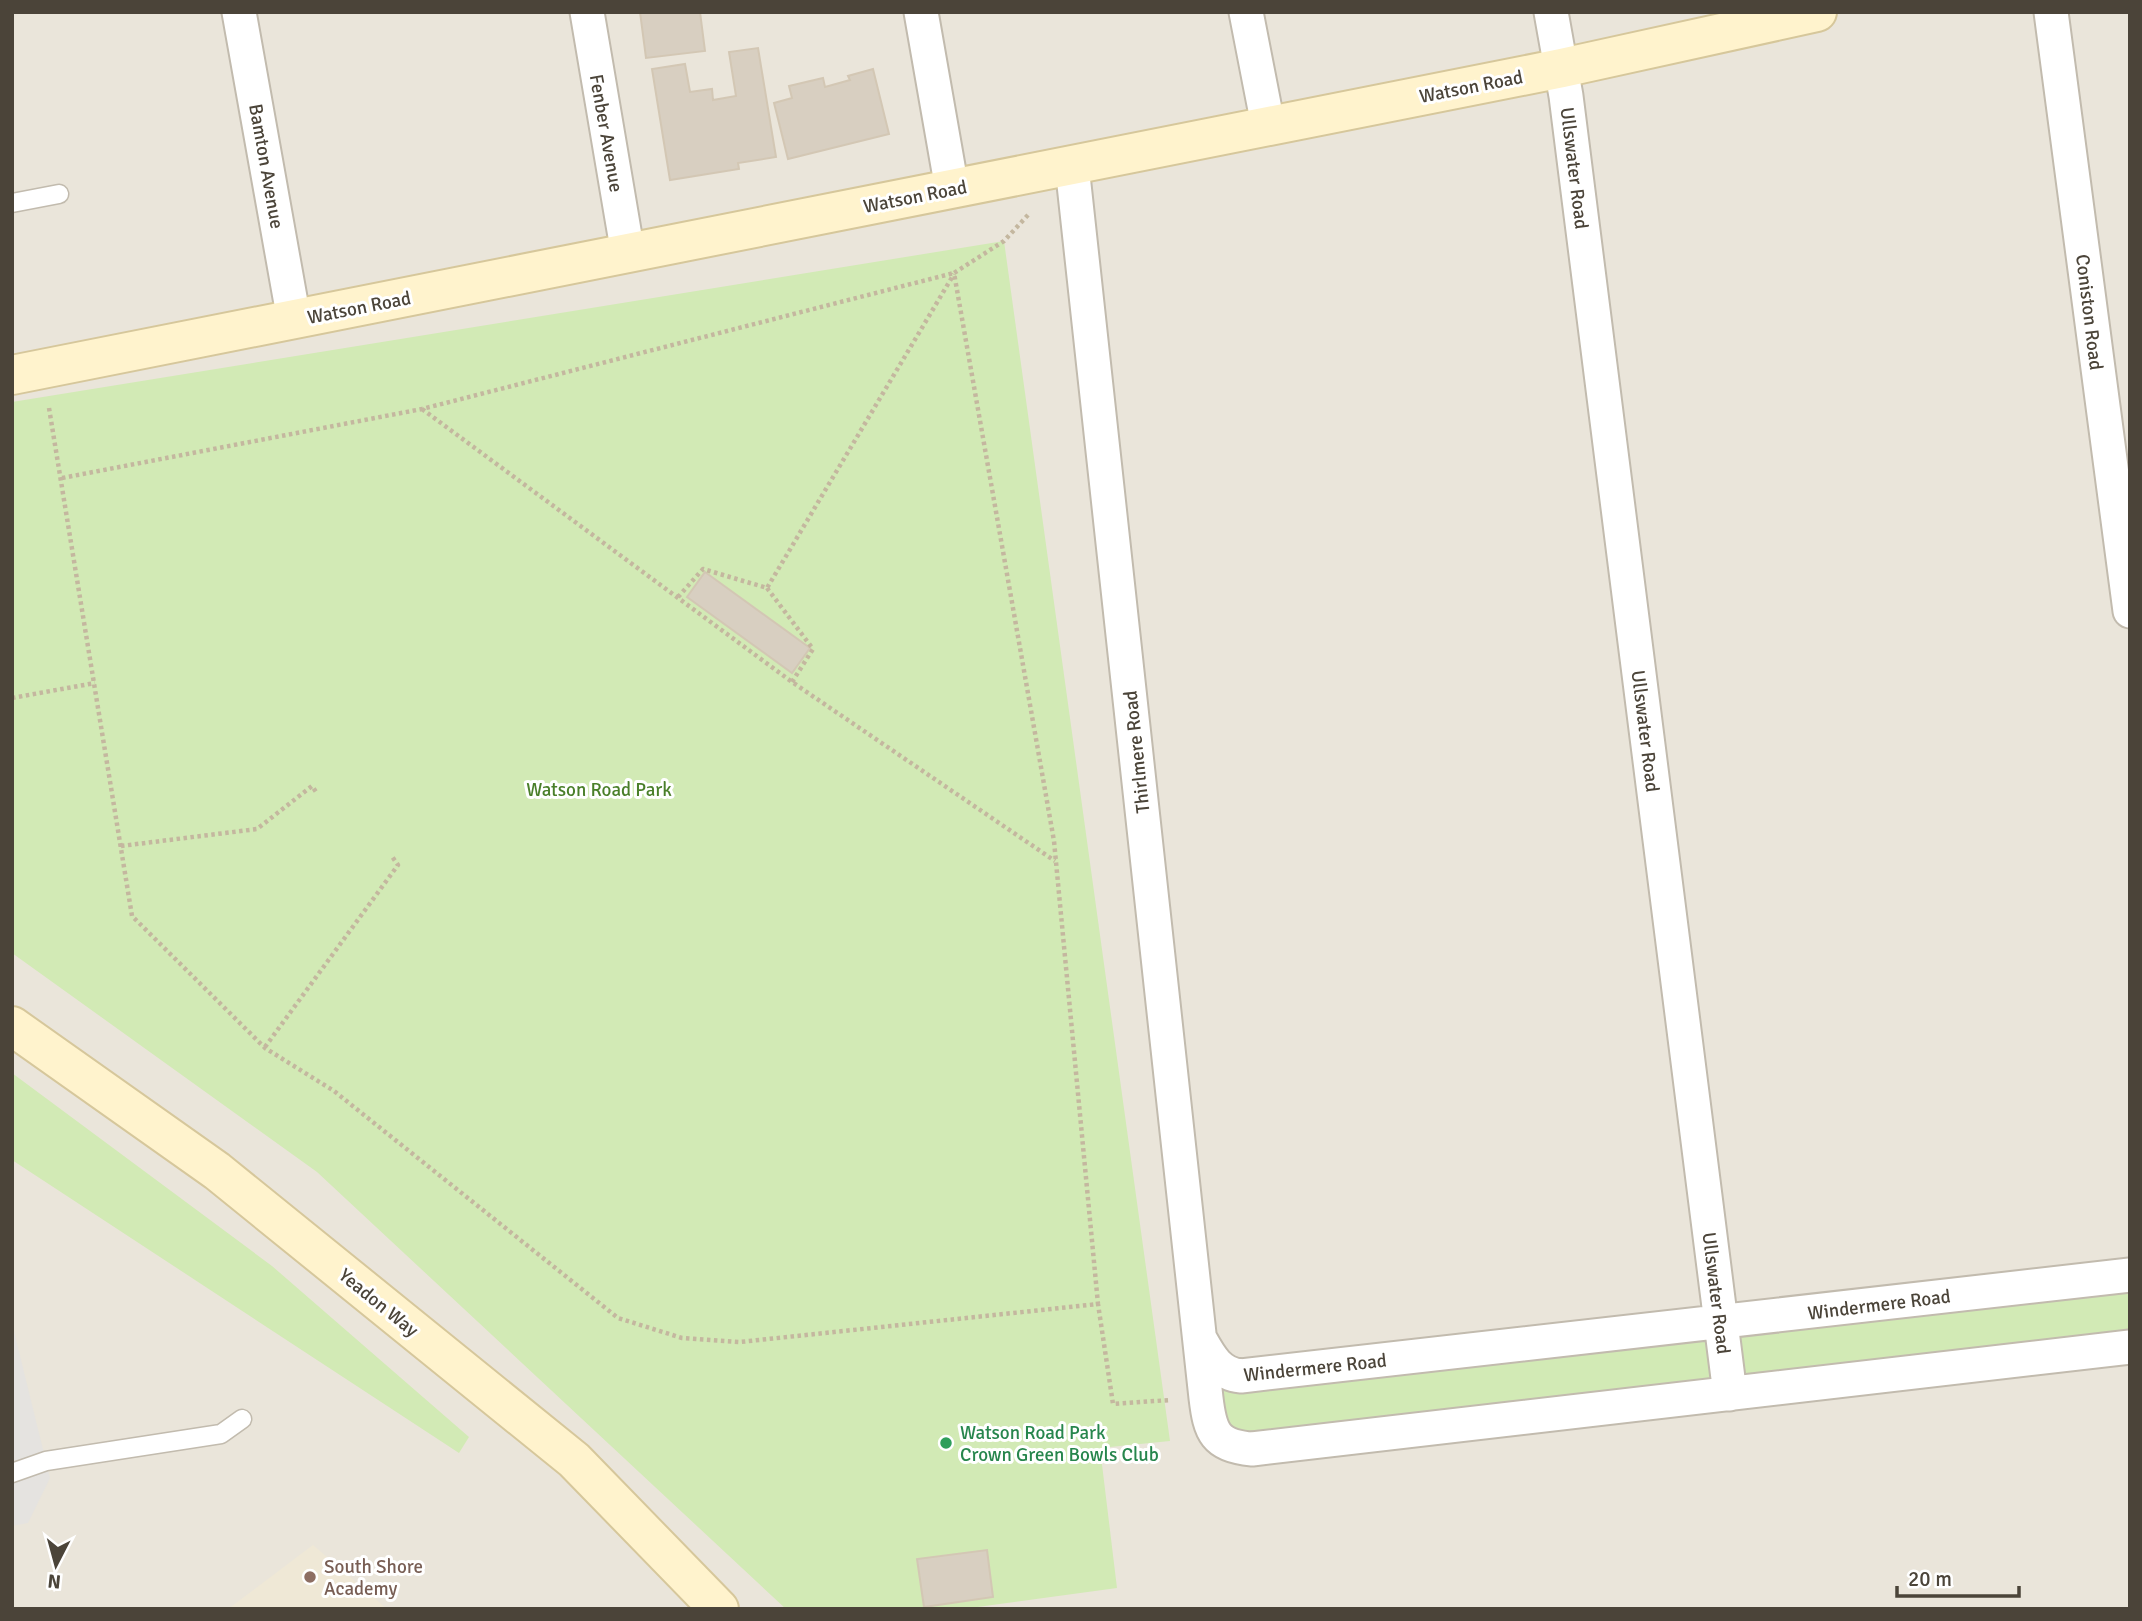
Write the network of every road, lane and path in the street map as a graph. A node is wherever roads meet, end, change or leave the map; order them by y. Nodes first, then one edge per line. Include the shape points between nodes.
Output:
1 (239, 12) edge
2 (587, 12) edge
3 (920, 12) edge
4 (1246, 12) edge
5 (1551, 12) edge
6 (2051, 12) edge
7 (1814, 13) edge
8 (1562, 68) junction
9 (1268, 125) junction
10 (1072, 166) junction
11 (952, 189) junction
12 (59, 194) dead end
13 (12, 203) edge
14 (1029, 213) dead end
15 (628, 254) junction
16 (954, 273) junction
17 (294, 320) junction
18 (28, 372) edge
19 (422, 409) junction
20 (61, 478) junction
21 (768, 588) junction
22 (678, 597) junction
23 (2130, 611) edge
24 (792, 682) junction
25 (95, 683) junction
26 (12, 698) edge
27 (316, 792) dead end
28 (121, 846) junction
29 (391, 856) dead end
30 (1056, 862) junction
31 (12, 1026) edge
32 (265, 1048) junction
33 (2130, 1275) edge
34 (1098, 1304) junction
35 (1721, 1322) junction
36 (1200, 1339) junction
37 (2130, 1347) edge
38 (1730, 1394) junction
39 (1206, 1398) junction
40 (242, 1419) dead end
41 (12, 1473) edge
42 (719, 1609) edge

1 - 17 street, Bamton Avenue
2 - 15 street, Fenber Avenue
3 - 11 street
4 - 9 street
5 - 8 street, Ullswater Road
6 - 23 street, Coniston Road
7 - 8 street, Watson Road
8 - 9 street, Watson Road
8 - 35 street, Ullswater Road
9 - 10 street, Watson Road
10 - 11 street, Watson Road
10 - 36 street, Thirlmere Road
11 - 15 street, Watson Road
12 - 13 lane
14 - 16 path via 1004,241
15 - 17 street, Watson Road
16 - 19 path
16 - 21 path
16 - 30 path
17 - 18 street, Watson Road
18 - 20 path
19 - 20 path
19 - 22 path
20 - 25 path
21 - 22 path via 703,569
21 - 24 path via 813,649
22 - 24 path
24 - 30 path
25 - 26 path
25 - 28 path
27 - 28 path via 312,786 257,829
28 - 32 path via 132,916
29 - 32 path via 398,865
30 - 34 path
31 - 42 street, Yeadon Way via 217,1171 574,1460
32 - 34 path via 334,1091 618,1318 682,1338 740,1342
33 - 35 street, Windermere Road
34 - 39 path via 1113,1404
35 - 36 street, Windermere Road via 1241,1376 1220,1368
35 - 38 street, Ullswater Road
36 - 39 street
37 - 38 street
38 - 39 street via 1252,1449 1235,1447 1215,1434
40 - 41 lane via 221,1434 46,1461

